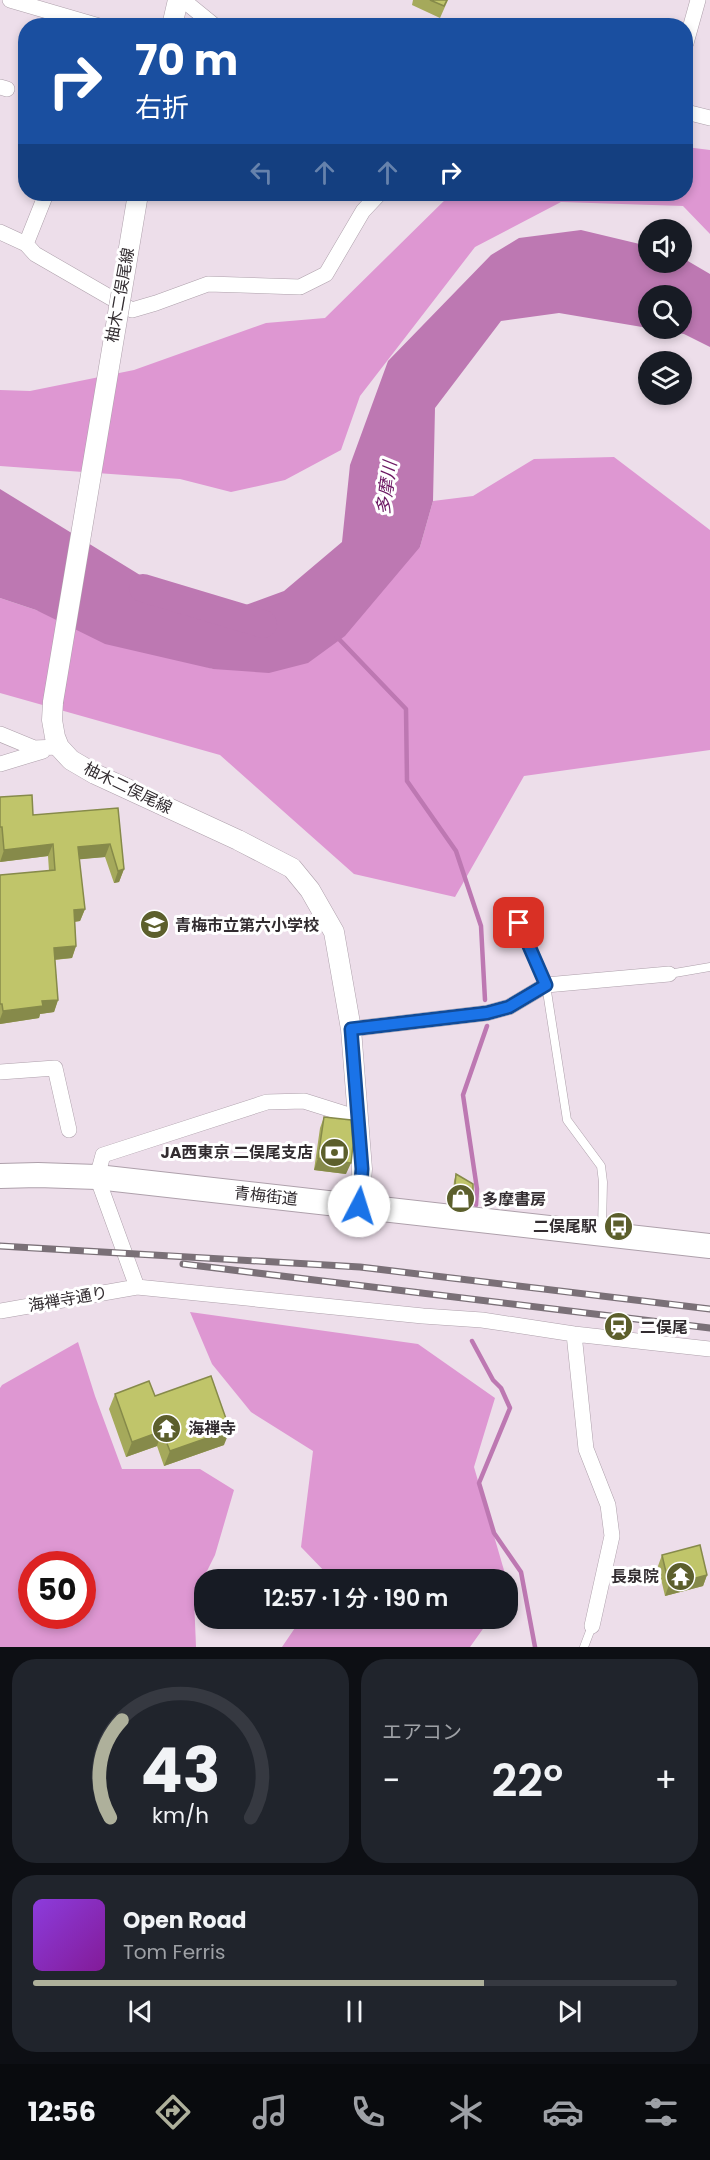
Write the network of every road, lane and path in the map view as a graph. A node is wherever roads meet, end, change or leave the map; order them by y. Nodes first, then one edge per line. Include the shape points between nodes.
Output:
1 (11, 0) edge
2 (180, 0) edge
3 (698, 0) edge
4 (72, 18) edge
5 (174, 18) edge
6 (205, 18) edge
7 (693, 18) edge
8 (693, 114) edge
9 (710, 118) edge
10 (43, 201) edge
11 (137, 201) edge
12 (372, 201) edge
13 (0, 232) edge
14 (26, 244) junction
15 (0, 734) edge
16 (59, 747) junction
17 (0, 764) edge
18 (519, 923) dead end
19 (710, 967) edge
20 (669, 974) joint
21 (546, 985) junction
22 (351, 1029) junction
23 (0, 1072) edge
24 (358, 1118) junction
25 (69, 1130) dead end
26 (0, 1176) edge
27 (97, 1177) junction
28 (359, 1206) junction
29 (602, 1234) junction
30 (710, 1246) edge
31 (137, 1287) junction
32 (0, 1311) edge
33 (574, 1334) junction
34 (710, 1349) edge
35 (592, 1626) joint
36 (584, 1647) edge

1 - 4 street
2 - 5 main road
2 - 6 street
3 - 7 street
8 - 9 street
10 - 14 street
11 - 16 main road, 柚木二俣尾線, bridge via 53,702 53,729
12 - 14 street via 326,274 300,287 208,284 132,310 35,254
13 - 14 street
15 - 16 street via 34,748
16 - 17 street
16 - 22 main road, 柚木二俣尾線 via 71,760 95,774 292,868 334,932
18 - 21 lane
19 - 20 lane
20 - 21 street
21 - 22 street via 509,1007 487,1013
21 - 29 lane via 567,1120 601,1166
22 - 24 main road, 柚木二俣尾線
23 - 25 street via 55,1068
24 - 27 street via 304,1101 267,1102 104,1155
24 - 28 main road, 柚木二俣尾線 via 362,1169
26 - 27 highway, 青梅街道
27 - 28 highway, 青梅街道
27 - 31 street
28 - 29 highway, 青梅街道
29 - 30 highway, 青梅街道
31 - 32 street, 海禅寺通り
31 - 33 street, 海禅寺通り via 482,1320
33 - 34 street, 海禅寺通り
33 - 35 street via 586,1449 608,1505 612,1536
35 - 36 lane

